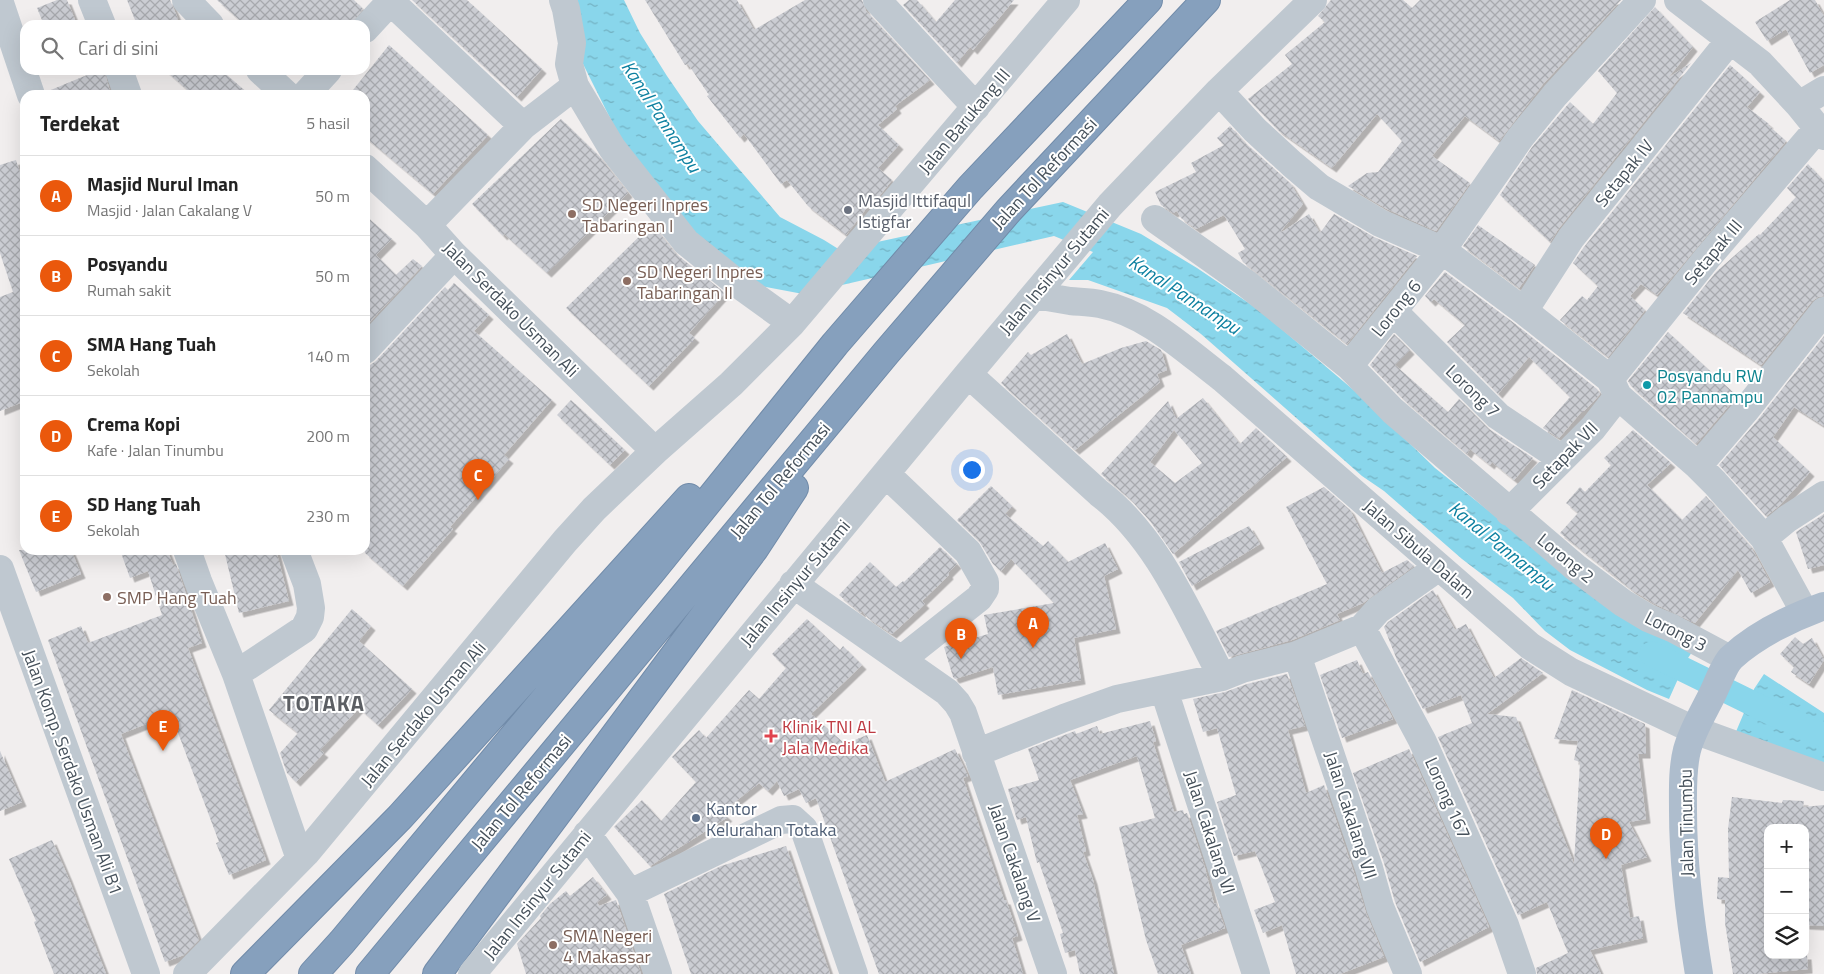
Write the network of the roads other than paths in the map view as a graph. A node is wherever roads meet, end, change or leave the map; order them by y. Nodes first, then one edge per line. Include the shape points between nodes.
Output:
1 (92, 0) edge
2 (186, 0) edge
3 (563, 0) edge
4 (877, 0) edge
5 (1066, 0) edge
6 (1148, 0) edge
7 (1206, 0) edge
8 (1313, 0) edge
9 (1642, 0) edge
10 (1678, 0) edge
11 (389, 1) edge
12 (0, 3) edge
13 (100, 20) edge
14 (205, 20) edge
15 (370, 23) edge
16 (1730, 40) junction
17 (20, 62) edge
18 (24, 75) edge
19 (121, 75) edge
20 (265, 75) edge
21 (323, 75) edge
22 (575, 86) junction
23 (29, 90) edge
24 (126, 90) edge
25 (282, 90) edge
26 (310, 90) edge
27 (1824, 90) edge
28 (1219, 91) junction
29 (1799, 105) junction
30 (976, 107) junction
31 (524, 126) junction
32 (1821, 132) edge
33 (370, 173) edge
34 (1155, 219) dead end
35 (428, 225) junction
36 (1442, 250) junction
37 (454, 255) junction
38 (1039, 290) junction
39 (1524, 311) junction
40 (1824, 311) edge
41 (1394, 312) junction
42 (800, 314) junction
43 (843, 336) junction
44 (370, 345) edge
45 (1349, 366) junction
46 (968, 374) junction
47 (863, 382) junction
48 (1614, 387) junction
49 (655, 451) junction
50 (1562, 459) junction
51 (1698, 466) junction
52 (886, 474) junction
53 (1824, 495) edge
54 (1509, 512) junction
55 (1764, 538) junction
56 (189, 555) edge
57 (296, 555) edge
58 (1439, 567) junction
59 (0, 569) edge
60 (793, 584) junction
61 (1623, 603) joint
62 (1814, 609) edge
63 (1362, 628) junction
64 (1297, 655) junction
65 (902, 659) junction
66 (1725, 669) junction
67 (236, 674) junction
68 (1222, 677) junction
69 (1164, 690) junction
70 (1699, 721) junction
71 (976, 753) junction
72 (1824, 777) edge
73 (586, 834) junction
74 (300, 859) junction
75 (630, 892) junction
76 (146, 974) edge
77 (187, 974) edge
78 (245, 974) edge
79 (313, 974) edge
80 (370, 974) edge
81 (437, 974) edge
82 (472, 974) edge
83 (658, 974) edge
84 (854, 974) edge
85 (1054, 974) edge
86 (1256, 974) edge
87 (1408, 974) edge
88 (1522, 974) edge
89 (1699, 974) edge

1 - 13 street
2 - 14 street
3 - 22 street via 572,43 569,64
4 - 30 street
5 - 30 street, Jalan Barukang III
6 - 43 highway via 970,188
7 - 47 highway, Jalan Tol Reformasi via 1009,210
8 - 28 street
9 - 36 street, Lorong 6 via 1520,138
10 - 16 street
11 - 15 street
11 - 31 street
12 - 17 street
16 - 29 street via 1760,63
16 - 39 street, Setapak IV via 1571,238
18 - 23 street
19 - 24 street
20 - 25 street
21 - 26 street
22 - 31 street
22 - 42 street via 612,148 686,242 742,287
27 - 29 street
28 - 36 street via 1255,130 1319,187 1380,223
28 - 38 street, Jalan Insinyur Sutami via 1116,199
29 - 32 street
30 - 42 street, Jalan Barukang III
31 - 35 street
32 - 48 street, Setapak III via 1702,264
33 - 35 street, Jalan Serdako Usman Ali
34 - 45 street, Lorong 2 via 1248,284
35 - 37 street, Jalan Serdako Usman Ali
36 - 39 street
36 - 41 street, Lorong 6
37 - 44 street
37 - 49 street, Jalan Serdako Usman Ali
38 - 46 street, Jalan Insinyur Sutami
38 - 58 street, Jalan Sibula Dalam via 1070,301 1100,304 1124,311 1169,338 1222,378
39 - 48 street
40 - 51 street
41 - 45 street, Lorong 6
41 - 50 street, Lorong 7 via 1498,416
42 - 49 street, Jalan Serdako Usman Ali via 731,384
43 - 78 highway via 741,441 400,816
43 - 79 highway via 651,572
45 - 54 street, Lorong 2 via 1393,411
46 - 52 street, Jalan Insinyur Sutami
46 - 68 street via 1112,503 1147,542 1175,587
47 - 80 highway, Jalan Tol Reformasi
47 - 81 highway via 754,548
48 - 50 street, Setapak VII via 1592,428
48 - 51 street
49 - 74 street, Jalan Serdako Usman Ali via 565,541
50 - 54 street, Setapak VII
51 - 55 street
52 - 60 street, Jalan Insinyur Sutami
52 - 65 street via 968,552 985,582 979,598
53 - 55 street
54 - 61 street, Lorong 2
55 - 62 street
56 - 67 street
57 - 67 street via 307,584 311,608 304,629
58 - 63 street via 1378,610
58 - 70 street, Jalan Sibula Dalam via 1530,646 1572,672
59 - 76 street, Jalan Komp. Serdako Usman Ali B1
60 - 65 street, Jalan Cakalang V
60 - 73 street, Jalan Insinyur Sutami
61 - 66 street, Lorong 3 via 1672,628
62 - 66 main road via 1760,637
63 - 64 street
63 - 88 street, Lorong 167 via 1422,740 1504,925
64 - 68 street
64 - 87 street, Jalan Cakalang VII via 1380,907
65 - 71 street, Jalan Cakalang V via 948,692 957,703
66 - 70 main road, Jalan Tinumbu
67 - 74 street
68 - 69 street
69 - 71 street via 1117,699
69 - 86 street, Jalan Cakalang VI
70 - 72 street, Jalan Sibula Dalam
70 - 89 main road, Jalan Tinumbu via 1687,750 1684,769 1683,836 1688,906
71 - 85 street, Jalan Cakalang V
73 - 75 street
73 - 82 street, Jalan Insinyur Sutami
74 - 77 street, Jalan Serdako Usman Ali
75 - 83 street
75 - 84 street via 781,820 793,819 804,829

